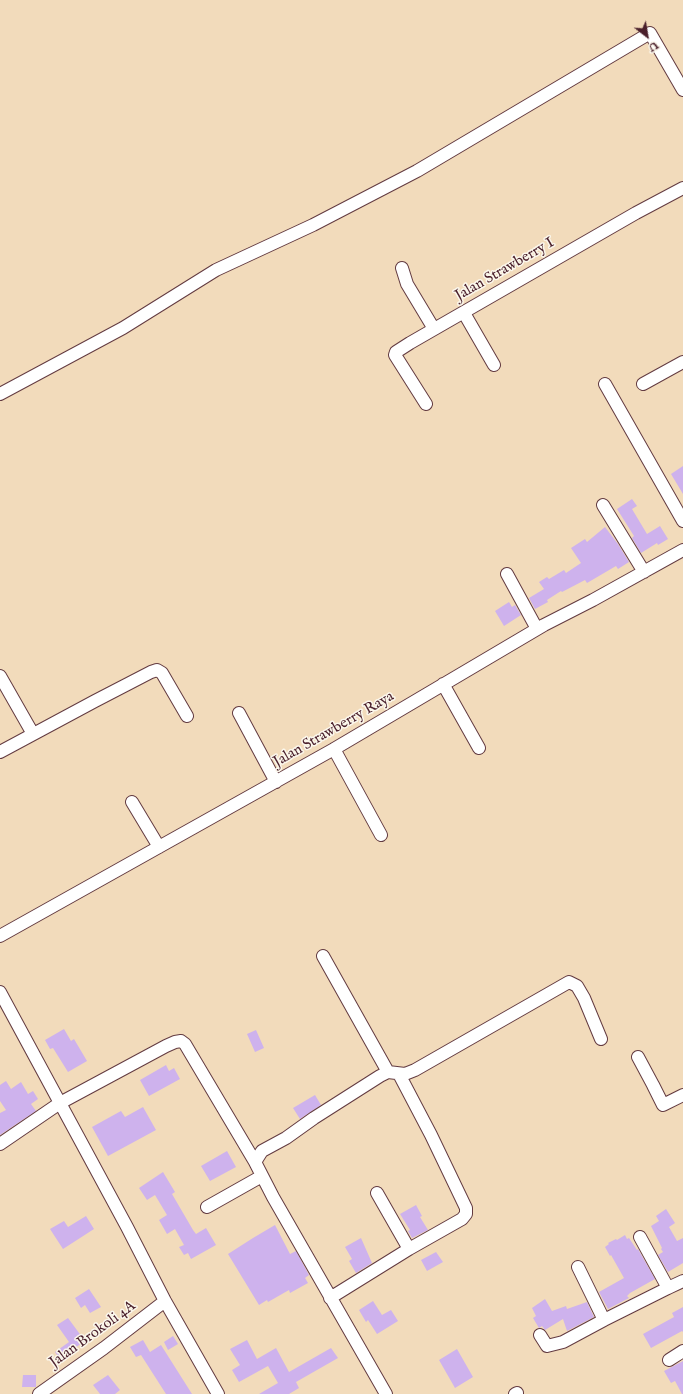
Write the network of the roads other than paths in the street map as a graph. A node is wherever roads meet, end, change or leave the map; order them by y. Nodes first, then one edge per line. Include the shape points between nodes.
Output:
1 (683, 90) edge
2 (683, 188) edge
3 (402, 268) dead end
4 (464, 312) junction
5 (434, 329) junction
6 (683, 362) edge
7 (494, 366) dead end
8 (605, 384) dead end
9 (643, 384) dead end
10 (1, 390) edge
11 (426, 404) dead end
12 (603, 505) dead end
13 (683, 521) edge
14 (683, 550) edge
15 (644, 572) junction
16 (507, 574) dead end
17 (537, 629) junction
18 (0, 676) edge
19 (443, 684) junction
20 (238, 713) dead end
21 (187, 716) dead end
22 (33, 734) junction
23 (479, 748) dead end
24 (334, 749) junction
25 (0, 752) edge
26 (276, 782) junction
27 (132, 802) dead end
28 (382, 835) dead end
29 (160, 847) junction
30 (0, 936) edge
31 (323, 956) dead end
32 (0, 992) edge
33 (601, 1039) dead end
34 (638, 1057) dead end
35 (393, 1073) junction
36 (683, 1094) edge
37 (60, 1103) junction
38 (0, 1144) edge
39 (255, 1162) junction
40 (262, 1176) junction
41 (377, 1193) dead end
42 (207, 1207) dead end
43 (640, 1237) dead end
44 (410, 1249) junction
45 (578, 1267) dead end
46 (683, 1281) edge
47 (668, 1288) junction
48 (330, 1298) junction
49 (165, 1301) junction
50 (604, 1320) junction
51 (540, 1335) dead end
52 (683, 1351) edge
53 (668, 1360) dead end
54 (39, 1394) edge
55 (218, 1394) edge
56 (386, 1394) edge

1 - 10 street via 650,33 417,171 313,226 216,270 123,328
2 - 4 street, Jalan Strawberry I
3 - 5 street via 407,284
4 - 5 street, Jalan Strawberry I
4 - 7 street
5 - 11 street, Jalan Strawberry I via 403,347 395,356
6 - 9 street
8 - 13 street
12 - 15 street
14 - 15 street, Jalan Strawberry Raya
15 - 17 street, Jalan Strawberry Raya
16 - 17 street
17 - 19 street, Jalan Strawberry Raya
18 - 22 street
19 - 23 street
19 - 24 street, Jalan Strawberry Raya
20 - 26 street
21 - 22 street via 162,673 157,670
22 - 25 street
24 - 26 street, Jalan Strawberry Raya
24 - 28 street
26 - 29 street, Jalan Strawberry Raya
27 - 29 street
29 - 30 street, Jalan Strawberry Raya
31 - 35 street
32 - 37 street
33 - 35 street via 584,998 577,986 569,982 415,1070 405,1074
34 - 36 street via 663,1105
35 - 39 street via 380,1076 262,1151
35 - 44 street via 431,1135 466,1208 466,1214 462,1219
37 - 38 street
37 - 39 street via 166,1046 181,1041 189,1048
37 - 49 street
39 - 40 street
40 - 42 street
40 - 48 street
41 - 44 street
43 - 47 street
44 - 48 street
45 - 50 street
46 - 47 street
47 - 50 street
48 - 56 street
49 - 54 street, Jalan Brokoli 4A
49 - 55 street
50 - 51 street via 563,1342 547,1346
52 - 53 street

